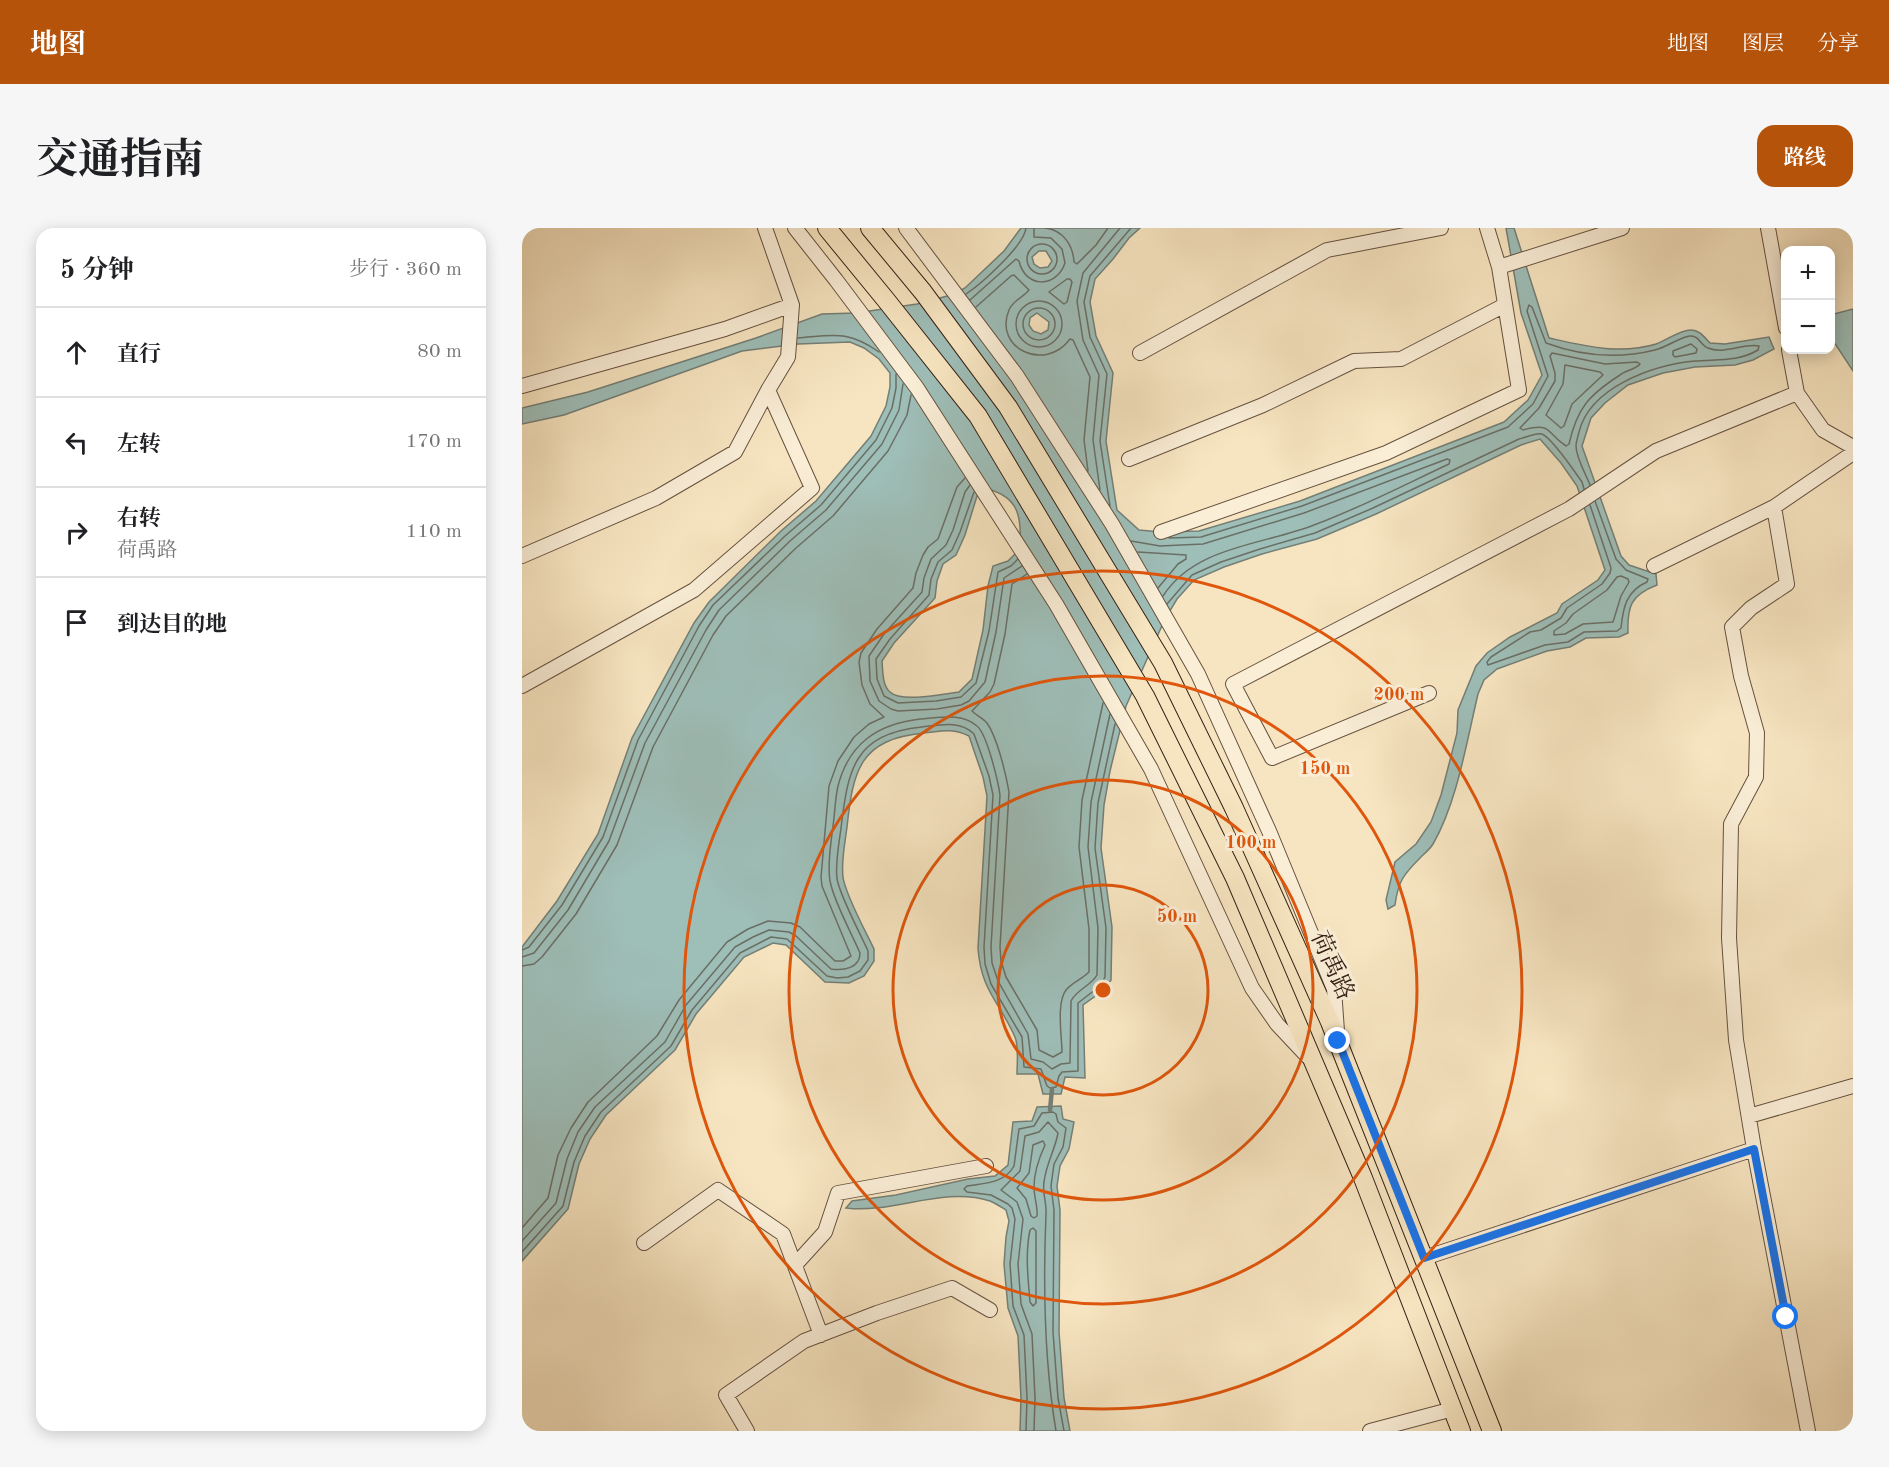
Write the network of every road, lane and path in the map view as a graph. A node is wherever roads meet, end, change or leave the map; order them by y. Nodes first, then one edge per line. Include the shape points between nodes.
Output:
1 (765, 228) edge
2 (795, 228) edge
3 (827, 228) edge
4 (870, 228) edge
5 (906, 228) edge
6 (1441, 228) edge
7 (1487, 228) edge
8 (1622, 228) edge
9 (1768, 228) edge
10 (1499, 267) junction
11 (1781, 304) edge
12 (792, 305) junction
13 (1505, 305) junction
14 (1140, 353) dead end
15 (1790, 354) edge
16 (522, 386) edge
17 (768, 390) junction
18 (1797, 393) junction
19 (1853, 447) edge
20 (1853, 453) edge
21 (1130, 459) dead end
22 (1774, 507) junction
23 (1161, 532) dead end
24 (522, 556) edge
25 (1654, 566) dead end
26 (522, 686) edge
27 (1429, 693) dead end
28 (1338, 1041) junction
29 (1314, 1064) junction
30 (1853, 1086) edge
31 (1749, 1116) junction
32 (1754, 1149) junction
33 (986, 1166) dead end
34 (644, 1243) dead end
35 (1424, 1258) junction
36 (795, 1265) junction
37 (990, 1310) dead end
38 (821, 1335) junction
39 (1453, 1409) junction
40 (747, 1431) edge
41 (1370, 1431) edge
42 (1461, 1431) edge
43 (1492, 1431) edge
44 (1808, 1431) edge

1 - 12 street
2 - 29 street via 917,388 1056,604 1151,769 1252,988 1277,1024
3 - 29 main road via 978,416 1145,696 1235,878
4 - 28 main road, 荷禹路 via 1008,408 1163,663 1239,819
5 - 28 street via 1023,386 1112,524 1198,674 1334,989
6 - 14 street via 1327,250
7 - 10 street
8 - 10 street
9 - 11 street
10 - 13 street
12 - 16 street via 725,329
12 - 17 street via 788,357
13 - 21 street via 1401,359 1354,362 1263,405
13 - 23 street via 1519,390 1386,453
15 - 18 street
17 - 24 street via 735,452 656,498
17 - 26 street via 812,488 694,590
18 - 19 street via 1823,430
18 - 27 street via 1656,451 1569,509 1233,684 1272,758
20 - 22 street
22 - 25 street
22 - 31 street via 1787,584 1751,608 1732,627 1757,733 1756,777 1731,824 1730,835 1729,938 1736,1040
28 - 35 main road, 荷禹路
29 - 39 main road
30 - 31 street
31 - 32 street
32 - 35 street
32 - 44 street
33 - 36 street via 838,1193 825,1232
34 - 36 street via 718,1190 783,1234
35 - 43 main road, 荷禹路
36 - 38 street
37 - 38 street via 952,1288
38 - 40 street via 804,1341 726,1395
39 - 41 street
39 - 42 main road

